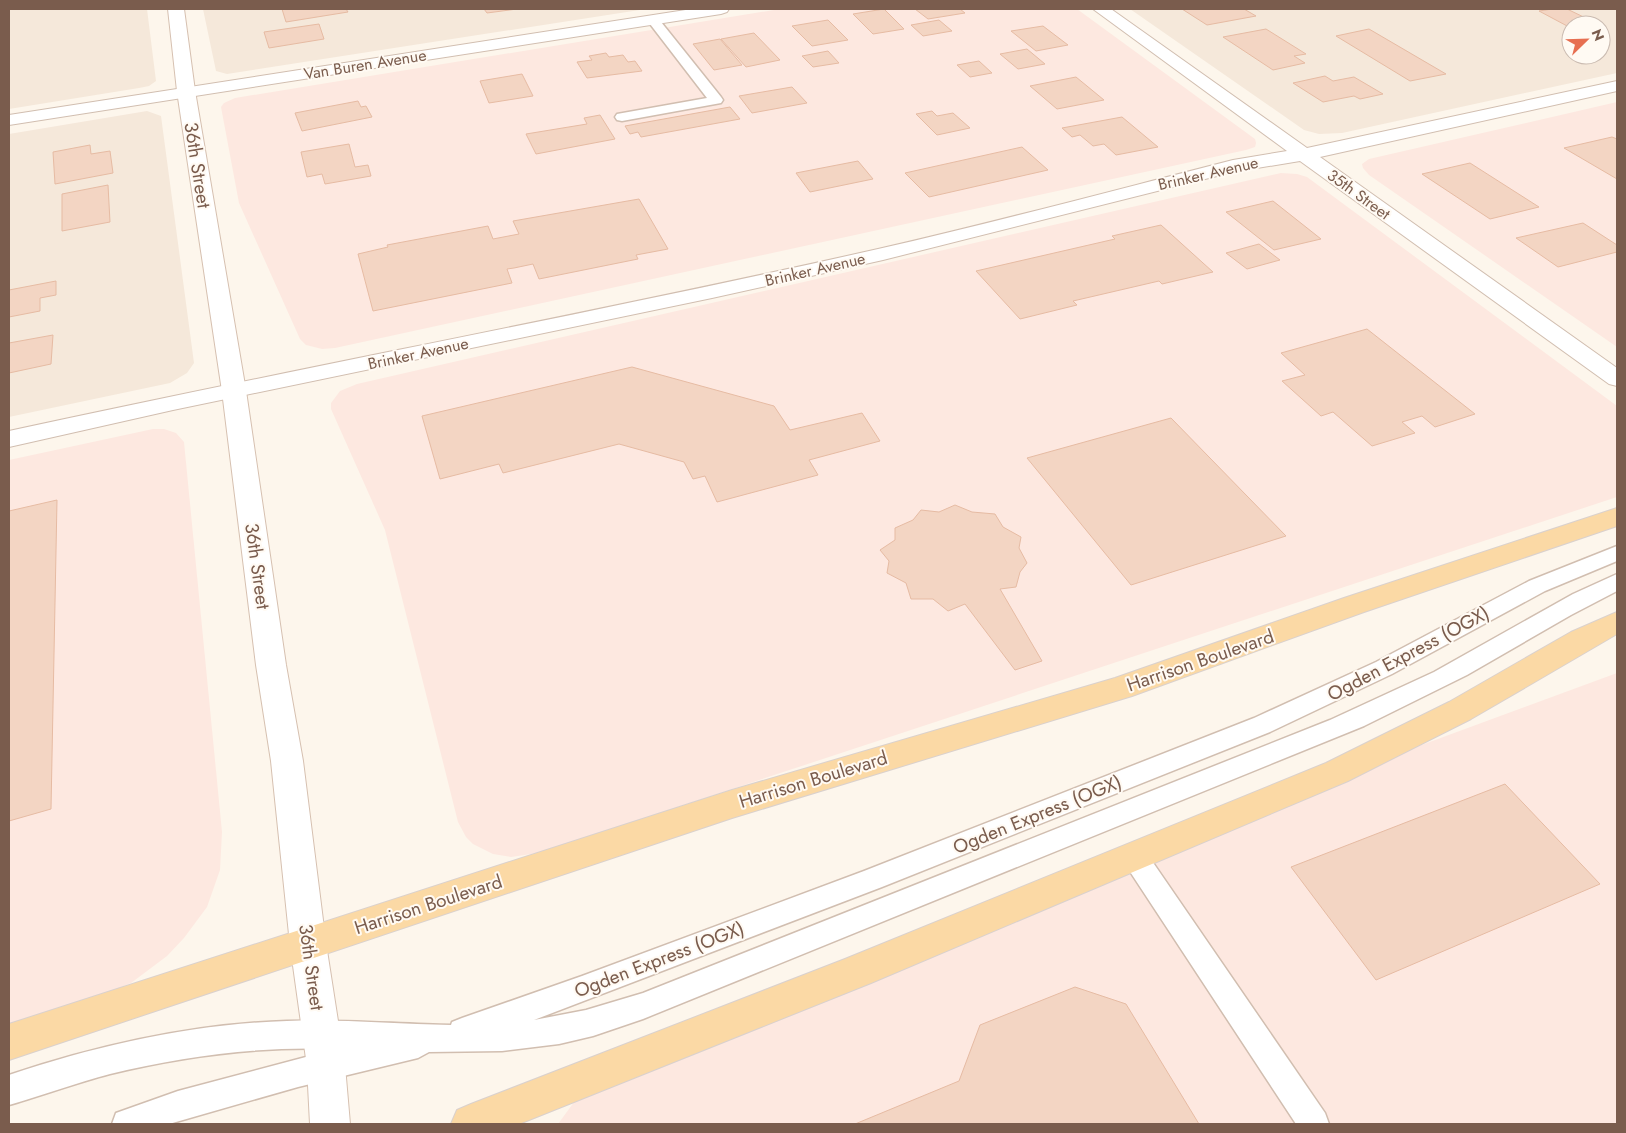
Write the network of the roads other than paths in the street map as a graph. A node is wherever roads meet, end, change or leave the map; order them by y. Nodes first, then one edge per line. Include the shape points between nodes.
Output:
1 (176, 9) edge
2 (721, 9) edge
3 (1102, 9) edge
4 (653, 20) junction
5 (1616, 88) edge
6 (186, 91) junction
7 (622, 117) dead end
8 (9, 120) edge
9 (1302, 153) junction
10 (1617, 379) edge
11 (234, 391) junction
12 (9, 439) edge
13 (1617, 517) edge
14 (1617, 553) edge
15 (1617, 582) edge
16 (1617, 622) edge
17 (1134, 856) junction
18 (308, 944) junction
19 (441, 1038) junction
20 (9, 1042) edge
21 (323, 1050) junction
22 (9, 1090) edge
23 (128, 1124) edge
24 (330, 1124) edge
25 (471, 1124) edge
26 (1314, 1124) edge

1 - 6 street, 36th Street
2 - 4 street, Van Buren Avenue
3 - 9 street, 35th Street
4 - 6 street, Van Buren Avenue
4 - 7 lane via 716,100
5 - 9 street, Brinker Avenue via 1336,149
6 - 8 street, Van Buren Avenue
6 - 11 street, 36th Street
9 - 10 street, 35th Street
9 - 11 street, Brinker Avenue via 1233,166 883,254
11 - 12 street, Brinker Avenue
11 - 18 street, 36th Street via 287,761
13 - 18 main road, Harrison Boulevard via 1354,605 1122,688 835,771
14 - 19 lane, Ogden Express (OGX) via 1537,586 1384,668 1262,725 864,882 582,989
15 - 19 lane, Ogden Express (OGX) via 1537,622 1476,660 1408,696 1338,727 643,1006 585,1024 521,1035
16 - 17 main road via 1407,739 1337,772
17 - 25 main road via 858,971
17 - 26 lane
18 - 20 main road, Harrison Boulevard
18 - 21 street, 36th Street
19 - 21 lane, Ogden Express (OGX)
21 - 22 lane, Ogden Express (OGX) via 285,1035 205,1042 57,1073
21 - 23 lane, Ogden Express (OGX)
21 - 24 street, 36th Street

